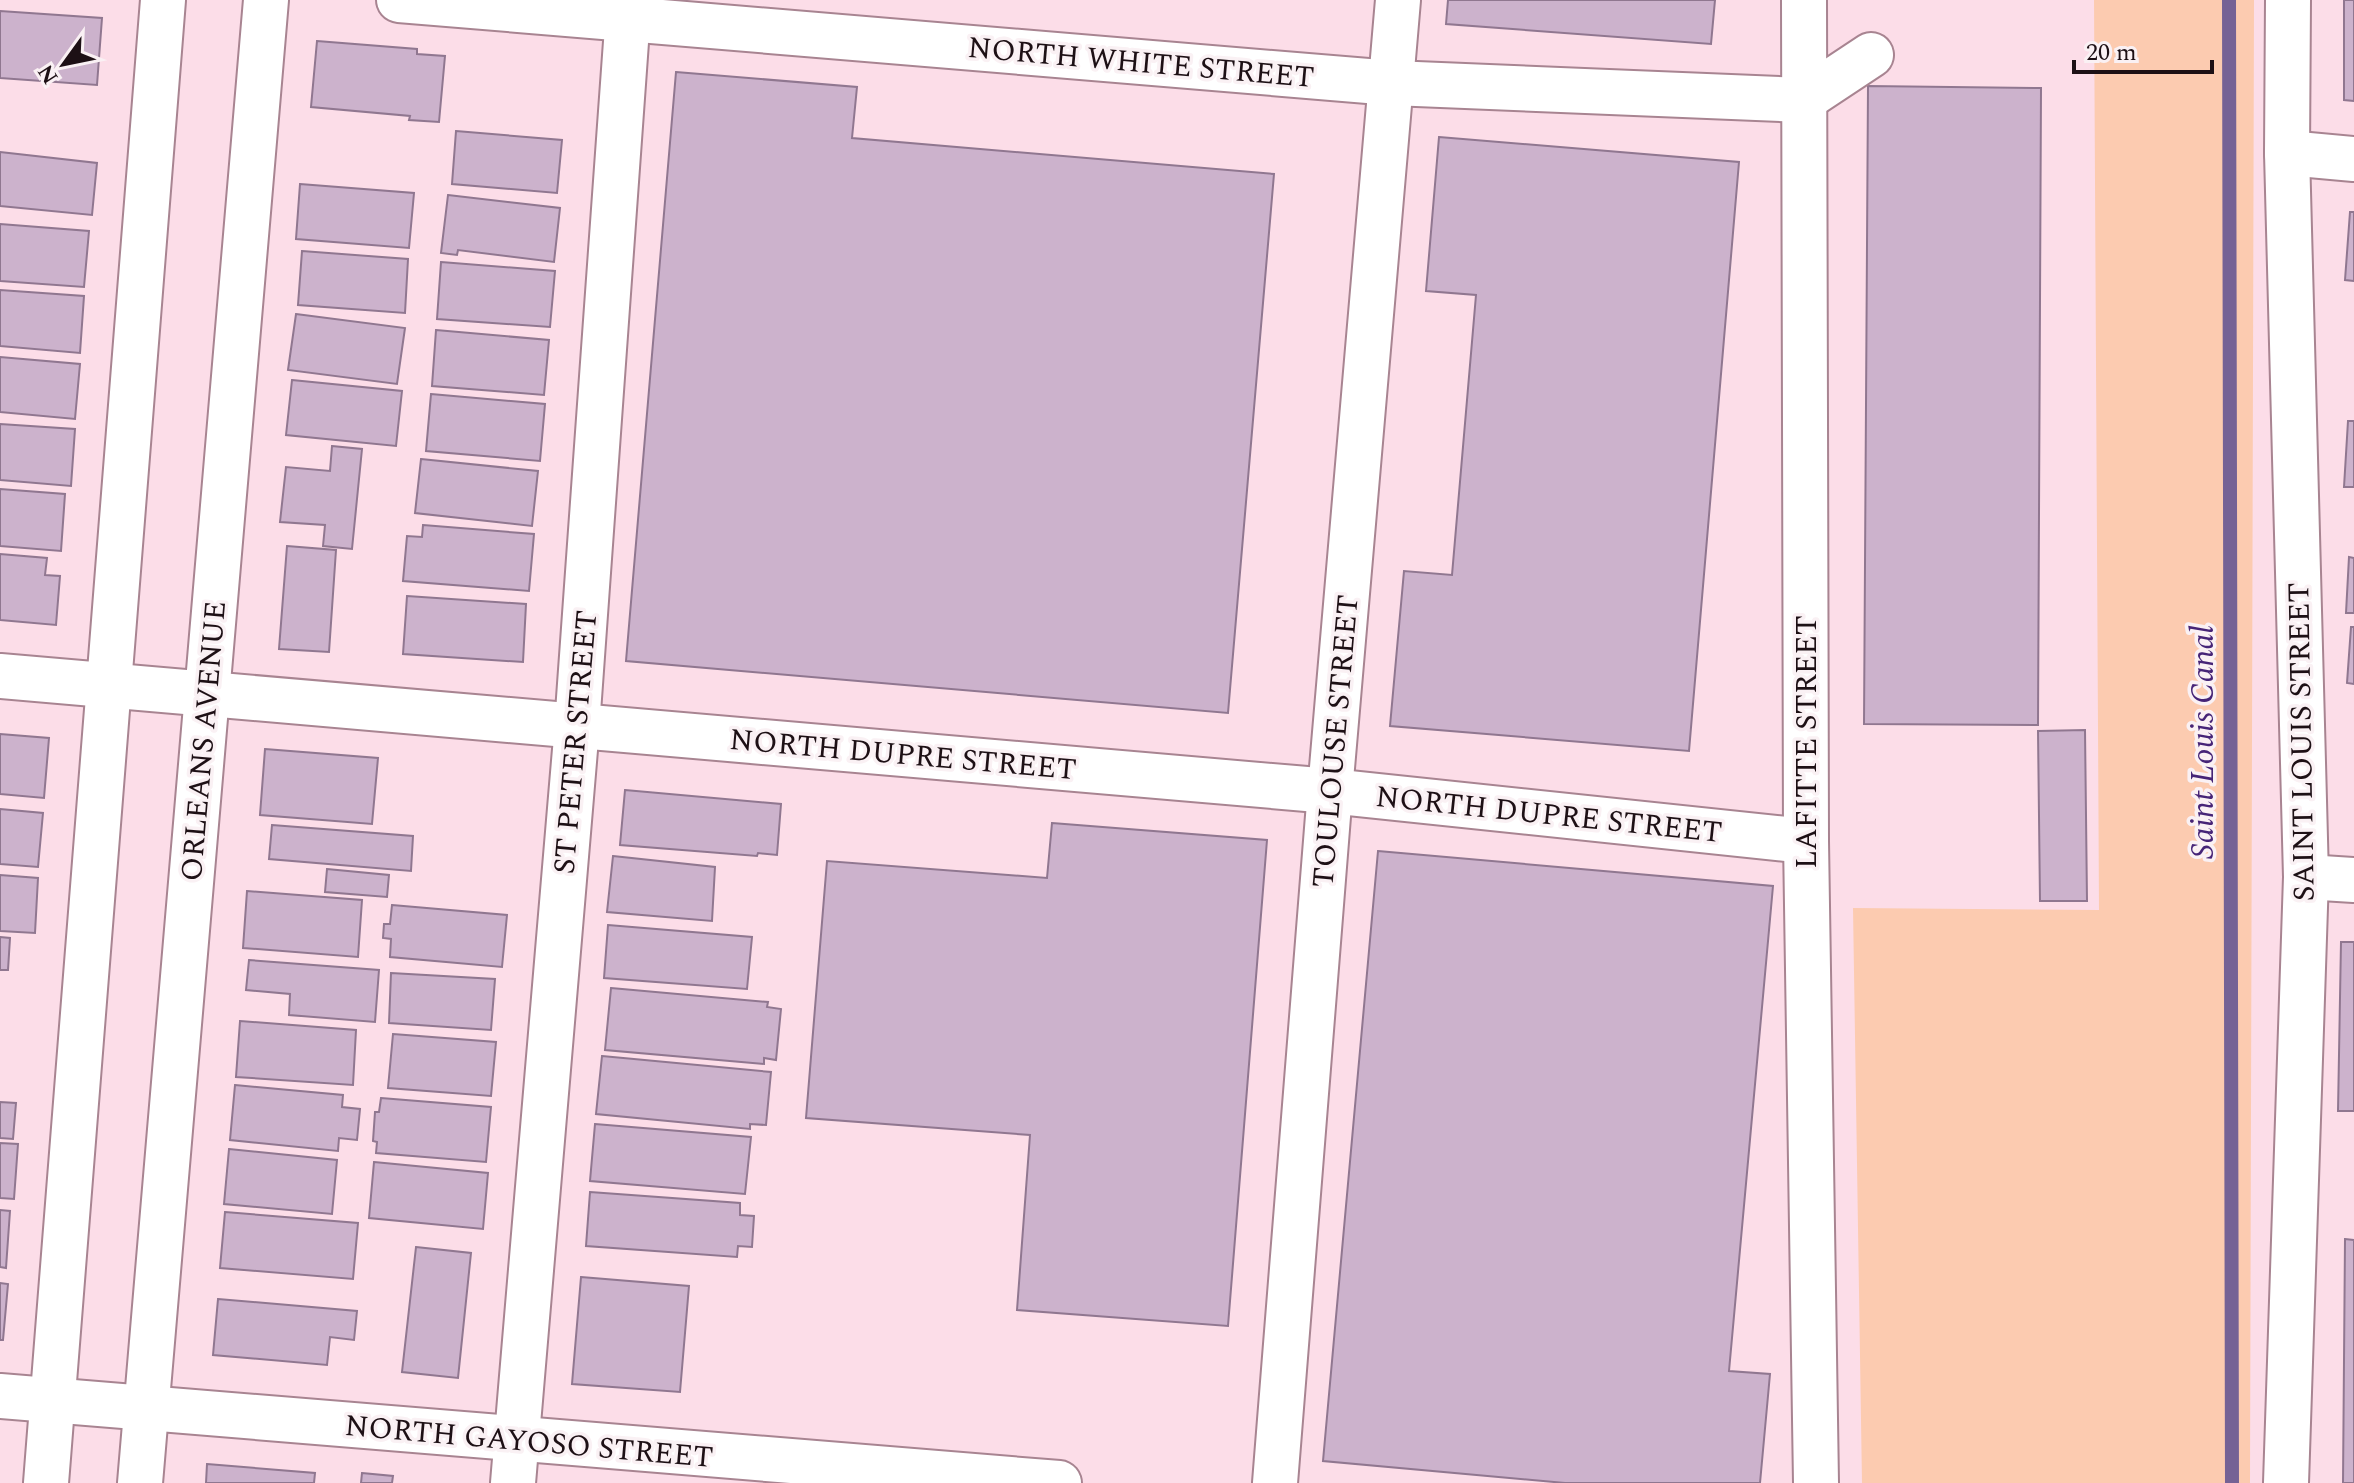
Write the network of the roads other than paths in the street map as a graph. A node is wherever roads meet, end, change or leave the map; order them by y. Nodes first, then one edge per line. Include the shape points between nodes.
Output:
1 (163, 0) edge
2 (266, 0) edge
3 (399, 0) edge
4 (1398, 0) edge
5 (1804, 0) edge
6 (2288, 0) edge
7 (628, 10) edge
8 (1871, 55) dead end
9 (1392, 83) junction
10 (1803, 100) junction
11 (2287, 153) junction
12 (2354, 159) edge
13 (0, 676) edge
14 (109, 686) junction
15 (207, 694) junction
16 (577, 726) junction
17 (1330, 791) junction
18 (1806, 841) junction
19 (2306, 877) junction
20 (2354, 880) edge
21 (0, 1396) edge
22 (52, 1400) junction
23 (146, 1409) junction
24 (516, 1440) junction
25 (46, 1483) edge
26 (140, 1483) edge
27 (513, 1483) edge
28 (1059, 1483) edge
29 (1275, 1483) edge
30 (1816, 1483) edge
31 (2286, 1483) edge

1 - 14 street
2 - 15 street, ORLEANS AVENUE
3 - 7 street, NORTH WHITE STREET
4 - 9 street, TOULOUSE STREET
5 - 10 street, LAFITTE STREET
6 - 11 street, SAINT LOUIS STREET
7 - 9 street, NORTH WHITE STREET
7 - 16 street, ST PETER STREET
8 - 10 street
9 - 10 street, NORTH WHITE STREET
9 - 17 street, TOULOUSE STREET
10 - 18 street, LAFITTE STREET
11 - 12 street
11 - 19 street, SAINT LOUIS STREET
13 - 14 street, NORTH DUPRE STREET
14 - 15 street, NORTH DUPRE STREET
14 - 22 street
15 - 16 street, NORTH DUPRE STREET
15 - 23 street, ORLEANS AVENUE
16 - 17 street, NORTH DUPRE STREET
16 - 24 street, ST PETER STREET
17 - 18 street, NORTH DUPRE STREET
17 - 29 street, TOULOUSE STREET
18 - 30 street, LAFITTE STREET
19 - 20 street
19 - 31 street, SAINT LOUIS STREET
21 - 22 street, NORTH GAYOSO STREET
22 - 23 street, NORTH GAYOSO STREET
22 - 25 street
23 - 24 street, NORTH GAYOSO STREET
23 - 26 street, ORLEANS AVENUE
24 - 27 street, ST PETER STREET
24 - 28 street, NORTH GAYOSO STREET

